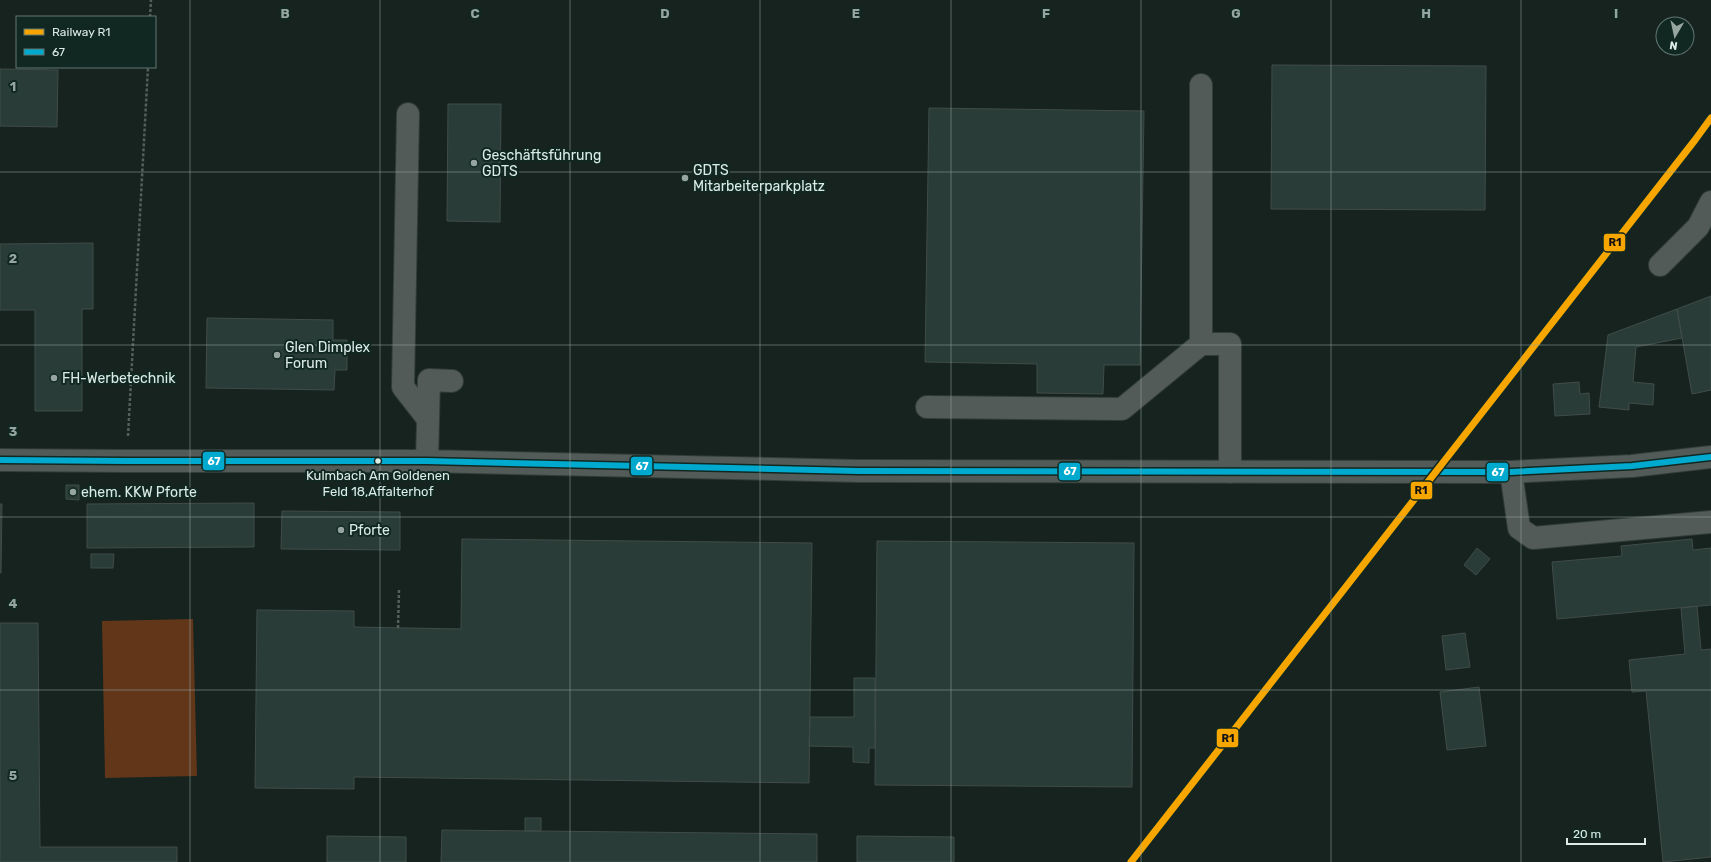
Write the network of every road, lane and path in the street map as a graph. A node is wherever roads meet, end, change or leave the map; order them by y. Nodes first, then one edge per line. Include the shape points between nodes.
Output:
1 (151, 0) edge
2 (150, 16) edge
3 (148, 68) edge
4 (1201, 85) dead end
5 (408, 114) dead end
6 (1711, 202) edge
7 (1705, 230) edge
8 (1660, 265) dead end
9 (1201, 344) junction
10 (452, 381) dead end
11 (927, 407) dead end
12 (428, 419) junction
13 (1711, 457) edge
14 (0, 460) edge
15 (126, 461) junction
16 (427, 461) junction
17 (1230, 472) junction
18 (1511, 472) junction
19 (1711, 522) edge
20 (399, 590) dead end
21 (398, 628) dead end

1 - 2 path
3 - 15 path
4 - 9 street
5 - 12 street via 403,387
6 - 7 street
7 - 8 street
9 - 11 street via 1122,409
9 - 17 street via 1230,344
10 - 12 street via 430,380
12 - 16 street
13 - 18 street via 1632,466
14 - 15 street
15 - 16 street
16 - 17 street via 858,471
17 - 18 street
18 - 19 street via 1519,528 1533,538
20 - 21 path

